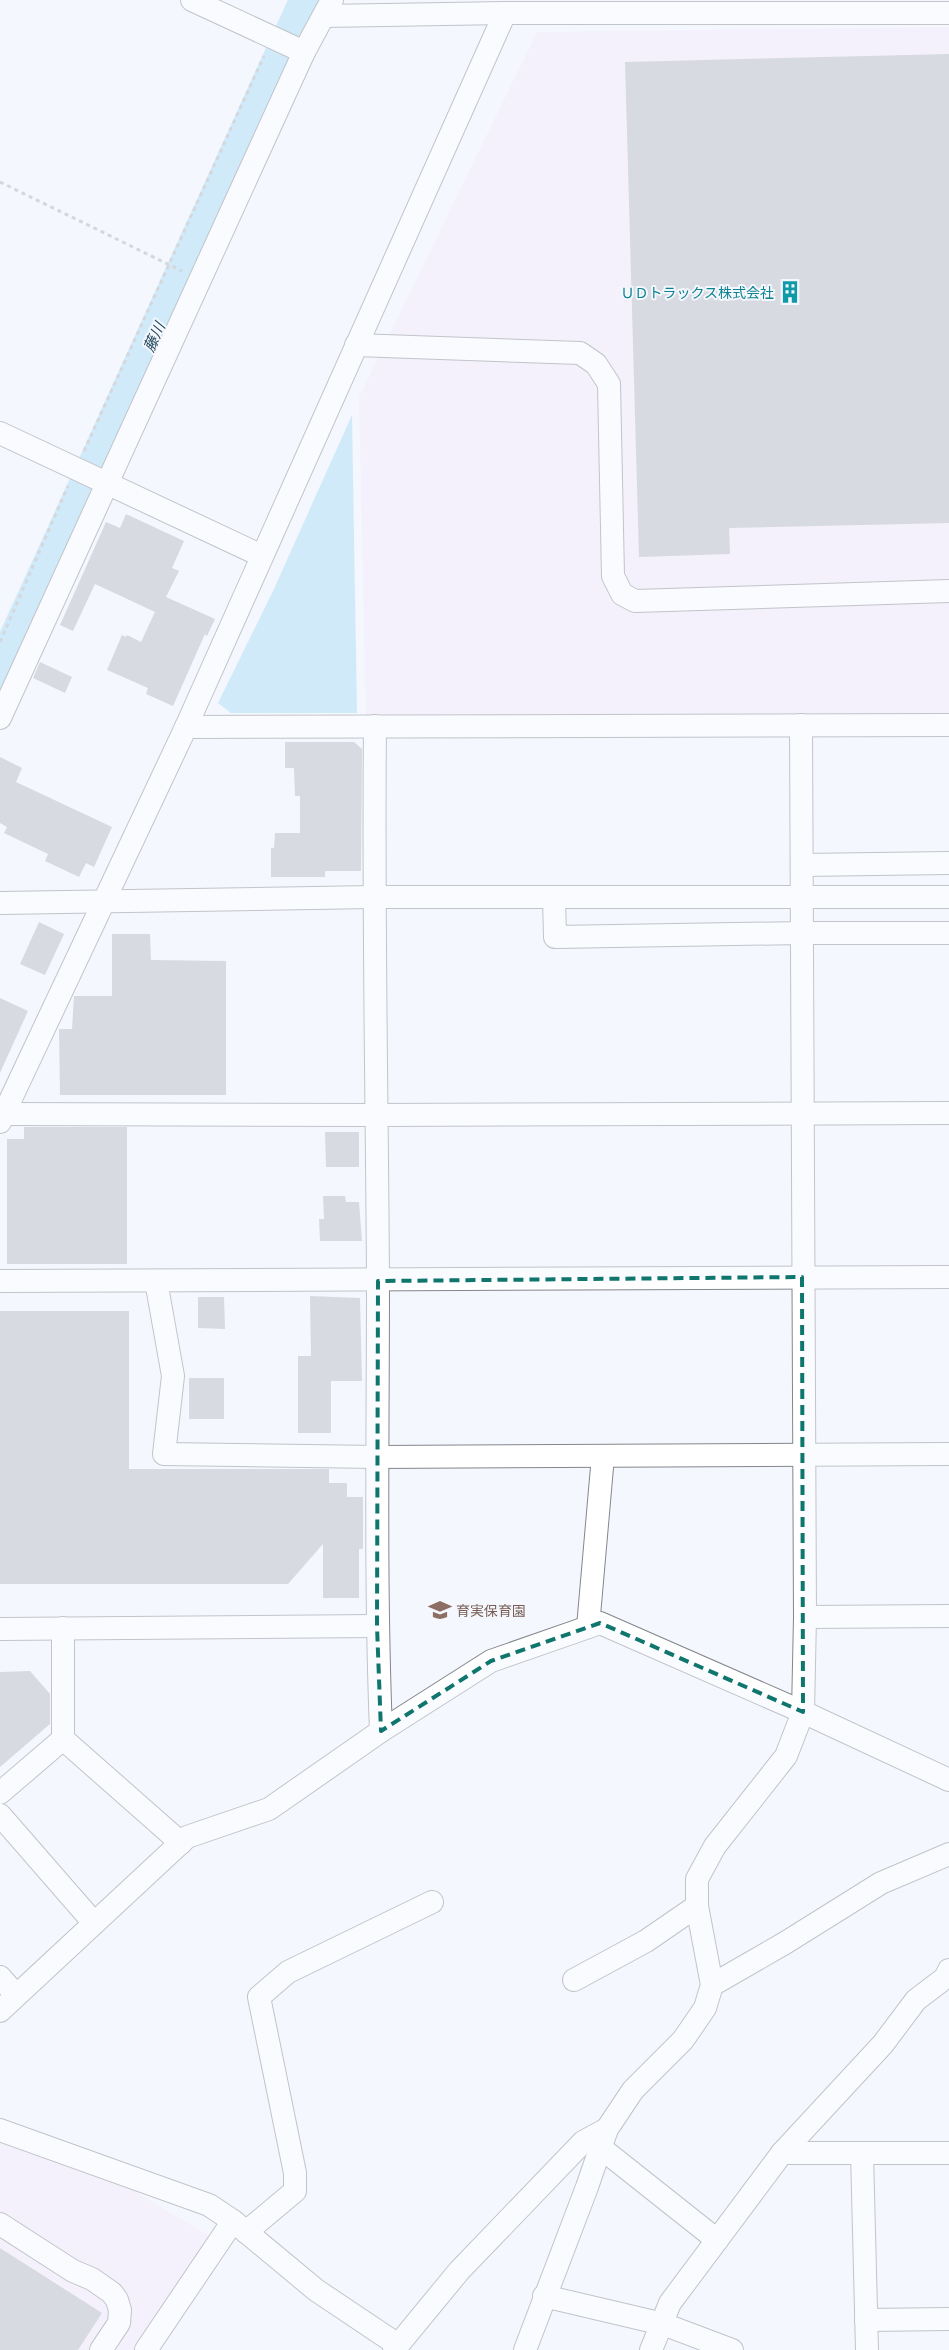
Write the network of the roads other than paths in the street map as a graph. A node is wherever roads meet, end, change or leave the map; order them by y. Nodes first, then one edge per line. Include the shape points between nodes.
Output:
1 (192, 0) edge
2 (762, 6) edge
3 (328, 8) edge
4 (505, 13) junction
5 (949, 13) edge
6 (304, 52) junction
7 (356, 345) junction
8 (0, 433) edge
9 (108, 482) junction
10 (262, 556) junction
11 (949, 591) edge
12 (0, 718) edge
13 (801, 725) junction
14 (949, 725) edge
15 (375, 726) junction
16 (186, 727) junction
17 (949, 863) edge
18 (802, 865) junction
19 (373, 897) junction
20 (802, 897) junction
21 (949, 897) edge
22 (554, 898) junction
23 (102, 902) junction
24 (0, 904) edge
25 (801, 933) junction
26 (949, 934) edge
27 (802, 1112) junction
28 (949, 1112) edge
29 (376, 1116) junction
30 (2, 1118) edge
31 (802, 1277) junction
32 (949, 1278) edge
33 (0, 1281) edge
34 (156, 1281) junction
35 (378, 1281) junction
36 (949, 1454) edge
37 (603, 1456) junction
38 (803, 1456) junction
39 (377, 1457) junction
40 (949, 1616) edge
41 (805, 1617) junction
42 (376, 1626) junction
43 (588, 1627) junction
44 (0, 1628) edge
45 (63, 1628) junction
46 (803, 1712) junction
47 (381, 1731) junction
48 (63, 1739) junction
49 (949, 1780) edge
50 (0, 1793) edge
51 (0, 1815) edge
52 (181, 1843) junction
53 (949, 1854) edge
54 (432, 1902) dead end
55 (697, 1906) junction
56 (94, 1923) junction
57 (949, 1970) edge
58 (0, 1976) edge
59 (574, 1980) dead end
60 (712, 1985) junction
61 (925, 1993) junction
62 (949, 1993) edge
63 (16, 1996) junction
64 (0, 2011) edge
65 (0, 2130) edge
66 (604, 2138) junction
67 (862, 2153) junction
68 (949, 2153) edge
69 (782, 2154) junction
70 (0, 2224) edge
71 (239, 2227) junction
72 (717, 2240) junction
73 (544, 2296) junction
74 (949, 2319) edge
75 (866, 2320) junction
76 (663, 2324) junction
77 (396, 2347) edge
78 (101, 2350) edge
79 (146, 2350) edge
80 (525, 2350) edge
81 (651, 2350) edge
82 (732, 2350) edge
83 (867, 2350) edge

1 - 6 street
2 - 4 street
2 - 5 street
3 - 4 street
3 - 6 street
4 - 7 street
6 - 9 street
7 - 10 street
7 - 11 street via 580,353 596,364 609,384 613,576 622,594 635,601
8 - 9 street
9 - 10 street
9 - 12 street
10 - 16 street
13 - 14 street
13 - 15 street
13 - 18 street
15 - 16 street
15 - 19 street
16 - 23 street
17 - 18 street
18 - 20 street
19 - 22 street
19 - 23 street
19 - 29 street
20 - 21 street
20 - 22 street
20 - 25 street
22 - 25 street via 555,937
23 - 24 street
23 - 30 street
25 - 26 street
25 - 27 street
27 - 28 street
27 - 29 street
27 - 31 street
29 - 30 street
29 - 35 street
31 - 32 street
31 - 35 street
31 - 38 street
33 - 34 street
34 - 35 street
34 - 39 street via 173,1376 164,1454
35 - 39 street
36 - 38 street
37 - 38 street
37 - 39 street
37 - 43 street
38 - 41 street
39 - 42 street
40 - 41 street
41 - 46 street
42 - 45 street
42 - 47 street
43 - 46 street via 600,1623
43 - 47 street via 490,1661
44 - 45 street
45 - 48 street
46 - 49 street
46 - 55 street via 786,1756 715,1846 697,1879
47 - 52 street via 269,1809 187,1837
48 - 50 street
48 - 52 street
51 - 56 street
52 - 56 street
53 - 60 street via 881,1883
54 - 71 street via 288,1972 259,1997 295,2173 295,2191
55 - 59 street via 646,1941
55 - 60 street
56 - 63 street
57 - 61 street via 945,1978
58 - 63 street
60 - 66 street via 706,2008 682,2040 633,2090
61 - 62 street
61 - 69 street
63 - 64 street
65 - 71 street via 209,2205
66 - 72 street
66 - 73 street
66 - 77 street via 583,2142 569,2156 459,2271
67 - 68 street
67 - 69 street
67 - 75 street
69 - 72 street
70 - 78 street via 112,2293 120,2310 118,2323
71 - 77 street via 316,2290
71 - 79 street
72 - 76 street via 670,2303
73 - 76 street
73 - 80 street
74 - 75 street
75 - 83 street
76 - 81 street
76 - 82 street

